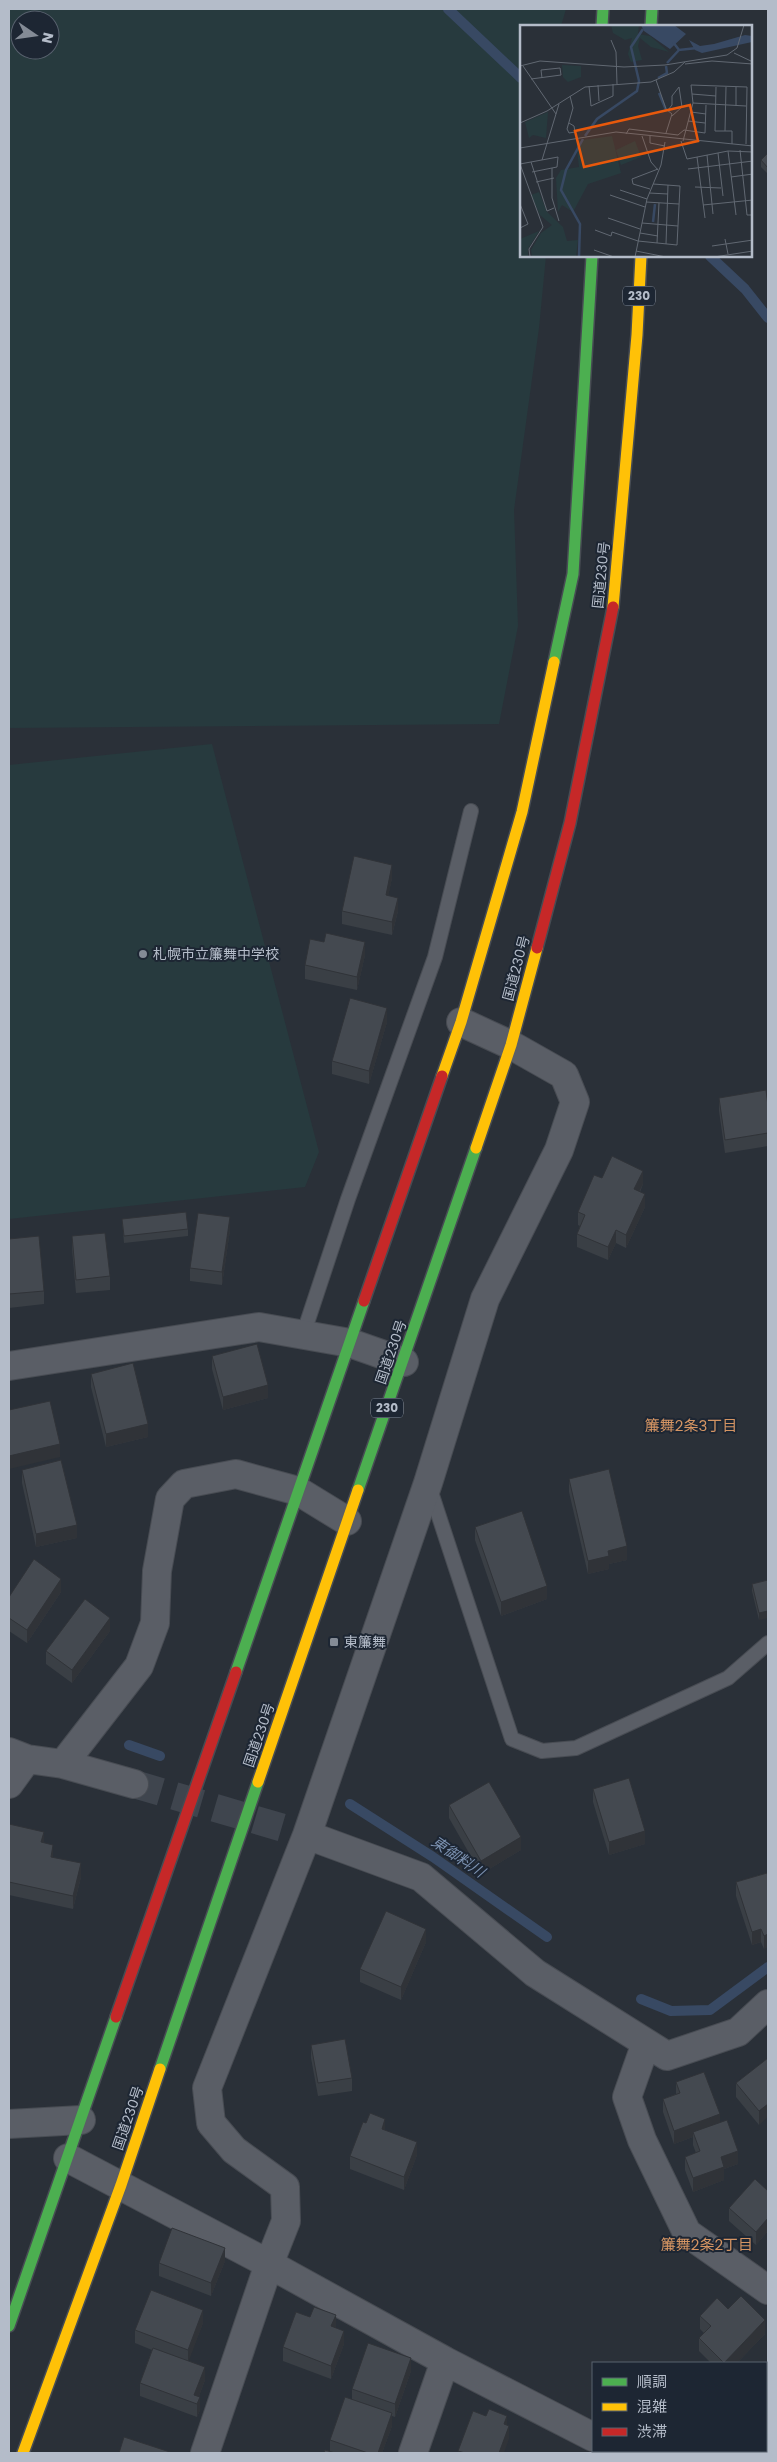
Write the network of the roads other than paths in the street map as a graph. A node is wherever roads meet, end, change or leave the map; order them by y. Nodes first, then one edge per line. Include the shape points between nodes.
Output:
1 (603, 9) edge
2 (652, 9) edge
3 (602, 25) edge
4 (652, 25) edge
5 (592, 258) edge
6 (641, 258) edge
7 (471, 811) dead end
8 (462, 1022) junction
9 (511, 1045) junction
10 (303, 1335) junction
11 (350, 1343) junction
12 (404, 1362) junction
13 (9, 1366) edge
14 (428, 1483) junction
15 (298, 1491) junction
16 (347, 1521) junction
17 (768, 1644) edge
18 (18, 1756) edge
19 (64, 1764) junction
20 (9, 1784) edge
21 (134, 1784) tunnel mouth
22 (307, 1834) junction
23 (768, 2004) edge
24 (646, 2043) junction
25 (81, 2120) junction
26 (9, 2124) edge
27 (68, 2158) junction
28 (121, 2185) junction
29 (269, 2264) junction
30 (768, 2290) edge
31 (9, 2326) edge
32 (445, 2361) junction
33 (592, 2437) edge
34 (23, 2453) edge
35 (205, 2453) edge
36 (413, 2453) edge

1 - 3 highway
2 - 4 highway
5 - 8 highway, 国道230号 via 573,574 522,812
6 - 9 highway, 国道230号 / 230 via 614,601 570,823
7 - 10 lane via 435,957
8 - 9 street
8 - 11 highway, 国道230号
9 - 12 highway, 国道230号 / 230
9 - 14 street via 564,1075 575,1102 559,1150 485,1299
10 - 11 street
10 - 13 street via 259,1327
11 - 12 street
11 - 15 highway, 国道230号
12 - 16 highway, 国道230号 / 230
14 - 17 lane via 512,1739 542,1751 576,1748 728,1678
14 - 22 street
15 - 16 street
15 - 19 street via 236,1474 184,1484 170,1499 157,1571 155,1623 139,1666
15 - 25 highway, 国道230号
16 - 28 highway, 国道230号 / 230
18 - 19 street
18 - 20 street
19 - 21 street
22 - 24 street via 421,1877 536,1974
22 - 29 street via 207,2088 211,2123 234,2150 285,2187 286,2221
23 - 24 street via 738,2032 667,2056
24 - 30 street via 627,2098 642,2140 687,2233
25 - 26 street
25 - 27 highway, 国道230号
27 - 28 street
27 - 31 highway, 国道230号
28 - 29 street
28 - 34 highway, 国道230号 / 230
29 - 32 street
29 - 35 street
32 - 33 street
32 - 36 street

